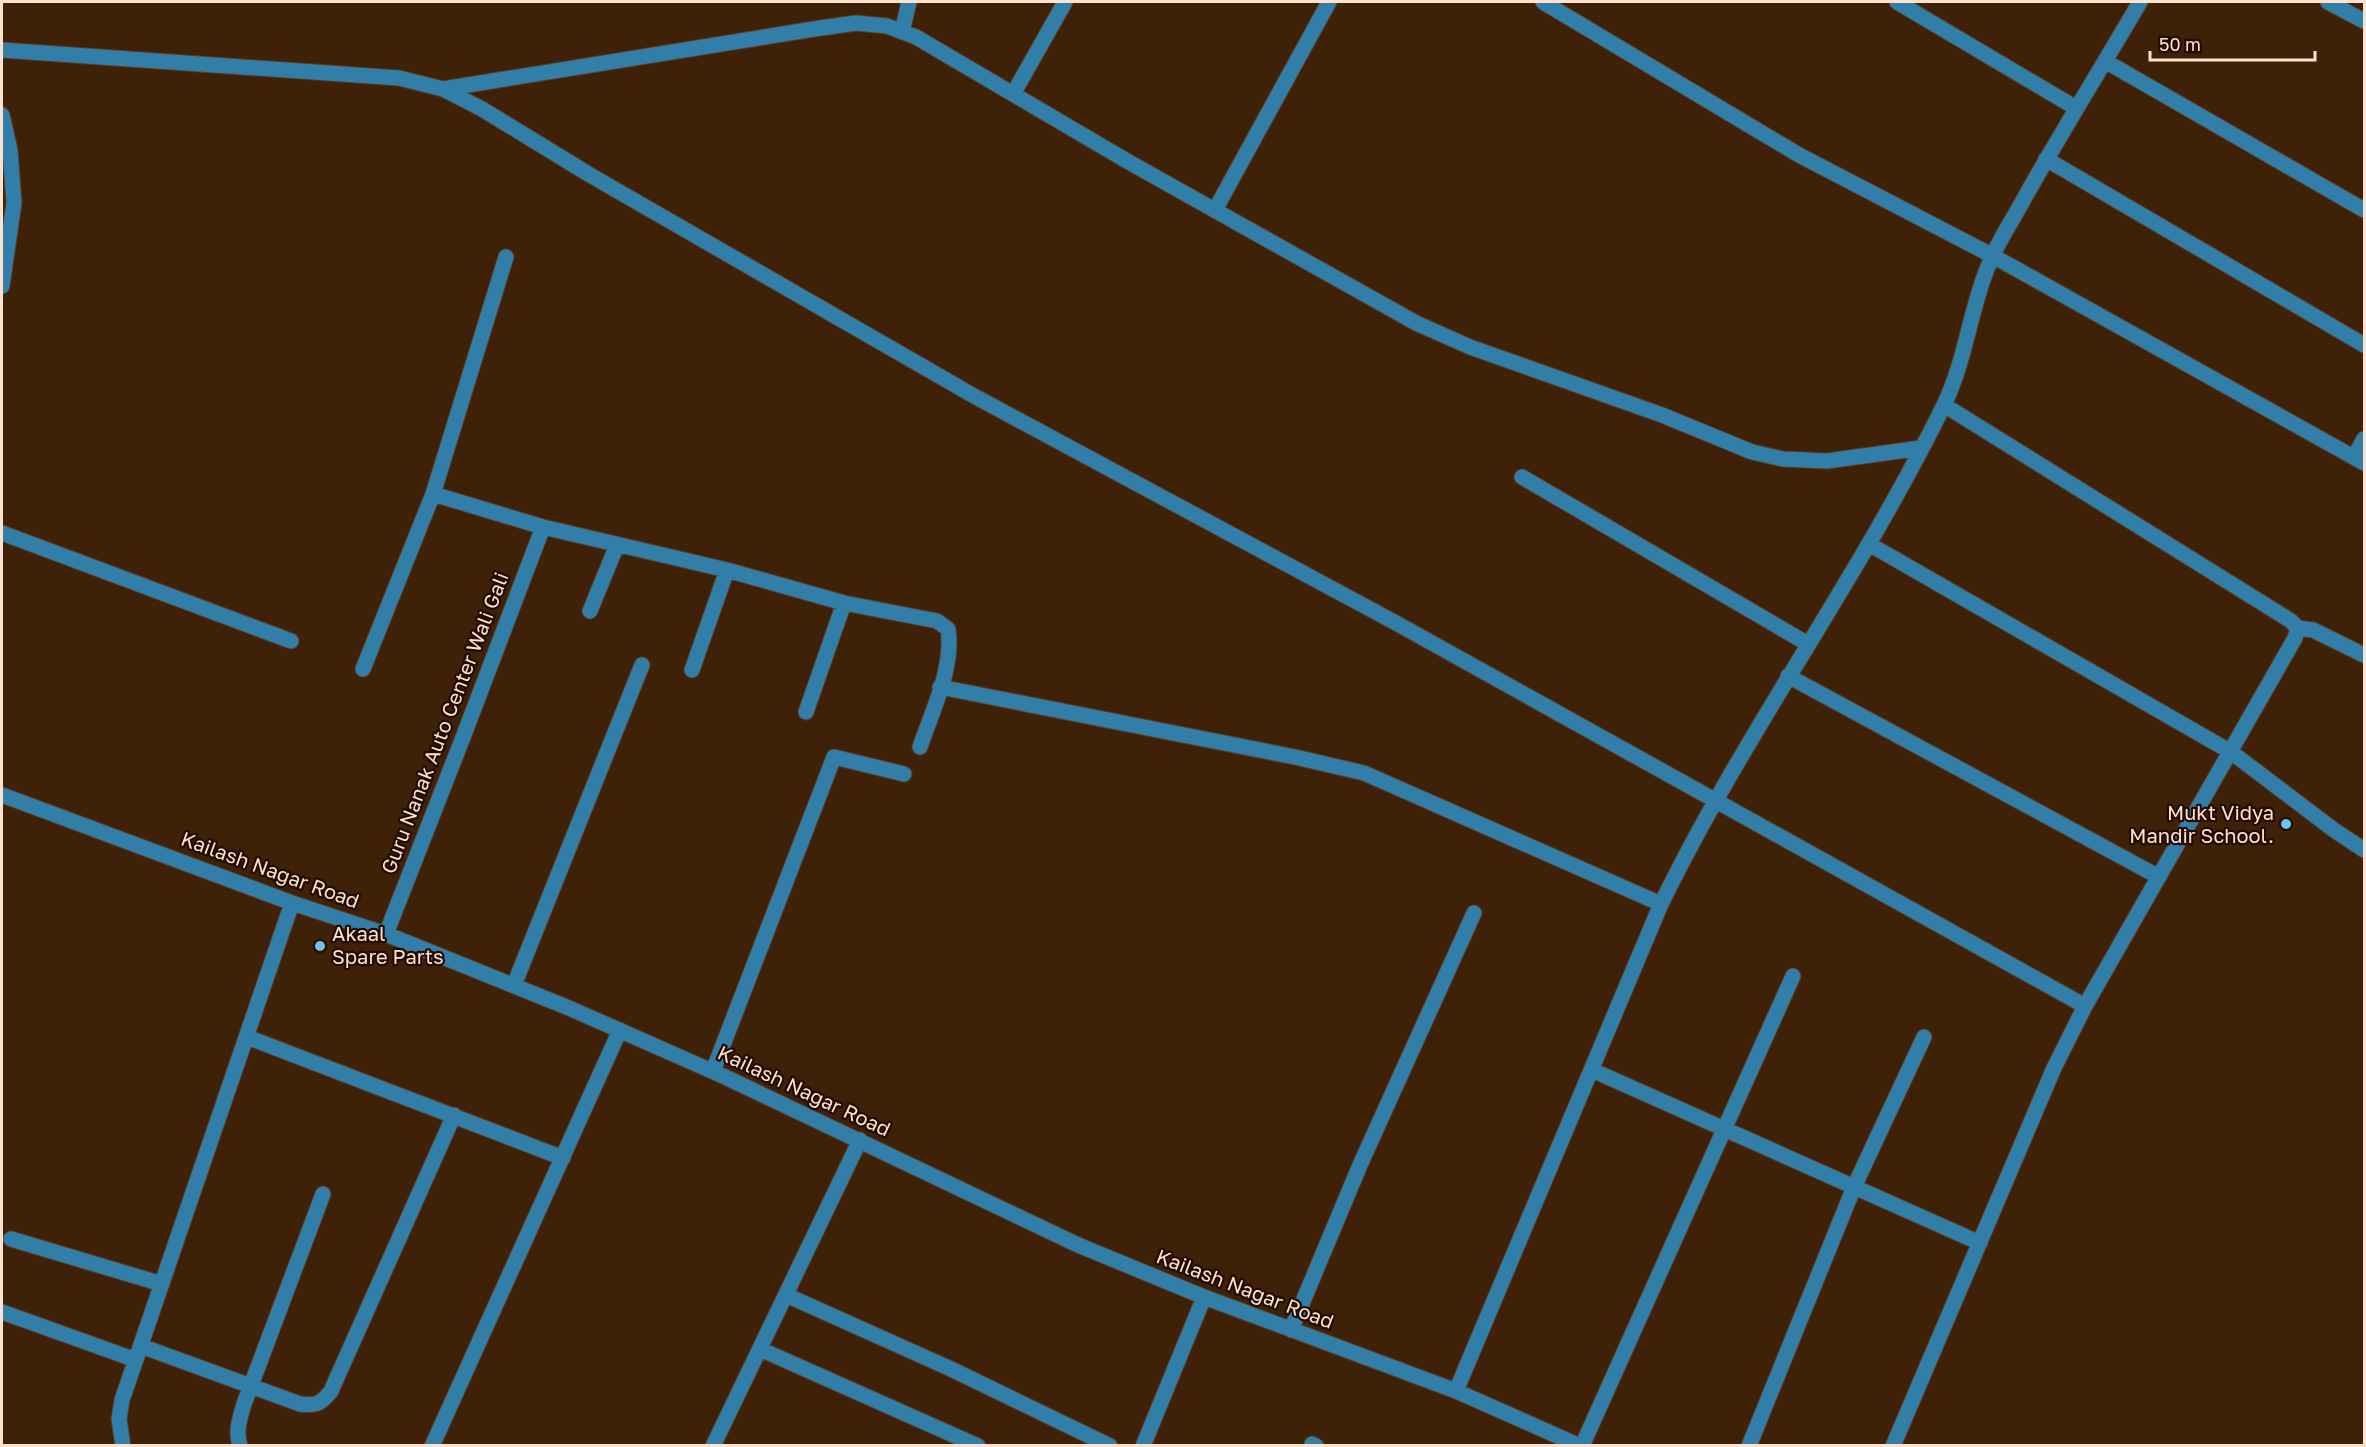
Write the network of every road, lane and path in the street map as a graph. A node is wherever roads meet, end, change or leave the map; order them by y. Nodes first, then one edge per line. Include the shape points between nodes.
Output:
1 (909, 2) edge
2 (1065, 2) edge
3 (1329, 2) edge
4 (1543, 2) edge
5 (1897, 2) edge
6 (2140, 2) edge
7 (2328, 2) edge
8 (2364, 21) edge
9 (902, 32) junction
10 (2, 50) edge
11 (2106, 61) junction
12 (443, 89) junction
13 (1013, 94) junction
14 (2076, 108) junction
15 (2, 116) edge
16 (2046, 159) junction
17 (1215, 210) junction
18 (2364, 210) edge
19 (1993, 256) junction
20 (506, 257) dead end
21 (2, 286) edge
22 (2364, 345) edge
23 (1944, 405) junction
24 (2364, 439) edge
25 (1921, 448) junction
26 (2359, 460) edge
27 (1522, 477) dead end
28 (433, 494) junction
29 (543, 527) junction
30 (2, 533) edge
31 (1869, 544) junction
32 (617, 545) junction
33 (728, 570) junction
34 (844, 603) junction
35 (590, 611) dead end
36 (2298, 628) junction
37 (291, 641) dead end
38 (1808, 644) junction
39 (2364, 655) edge
40 (642, 665) dead end
41 (363, 669) dead end
42 (692, 670) dead end
43 (1788, 676) junction
44 (940, 687) junction
45 (806, 712) dead end
46 (920, 747) dead end
47 (2231, 752) junction
48 (904, 774) dead end
49 (2, 795) edge
50 (1716, 800) junction
51 (2364, 849) edge
52 (2159, 878) junction
53 (292, 903) junction
54 (1661, 904) junction
55 (1474, 913) dead end
56 (386, 934) junction
57 (1793, 976) dead end
58 (514, 985) junction
59 (2085, 1006) junction
60 (620, 1030) junction
61 (247, 1037) junction
62 (1924, 1037) dead end
63 (1592, 1070) junction
64 (713, 1071) junction
65 (454, 1115) junction
66 (1724, 1128) junction
67 (860, 1140) junction
68 (563, 1158) junction
69 (1854, 1187) junction
70 (323, 1194) dead end
71 (11, 1239) dead end
72 (1980, 1243) junction
73 (162, 1284) junction
74 (786, 1294) junction
75 (1204, 1297) junction
76 (2, 1311) edge
77 (1291, 1330) junction
78 (760, 1349) junction
79 (138, 1353) junction
80 (251, 1384) junction
81 (1456, 1391) junction
82 (1573, 1444) edge
83 (123, 1446) edge
84 (240, 1446) edge
85 (432, 1446) edge
86 (713, 1446) edge
87 (978, 1446) edge
88 (1110, 1446) edge
89 (1143, 1446) edge
90 (1749, 1446) edge
91 (1893, 1446) edge

1 - 9 street
2 - 13 street
3 - 17 street
4 - 19 street via 1799,155
5 - 14 street
6 - 11 street
7 - 8 street
9 - 12 street via 887,26 856,23
9 - 13 street
10 - 12 street via 399,78
11 - 14 street
11 - 18 street
12 - 50 street via 974,396
13 - 17 street
14 - 16 street
15 - 21 street via 10,150 14,203
16 - 19 street
16 - 22 street
17 - 25 street via 1427,328 1752,452 1783,459 1827,461
19 - 23 street via 1973,312 1961,364
19 - 26 street
20 - 28 street
23 - 25 street
23 - 36 street
24 - 26 street
25 - 31 street
27 - 38 street
28 - 29 street
28 - 41 street
29 - 32 street
29 - 56 street, Guru Nanak Auto Center Wali Gali
30 - 37 street
31 - 38 street
31 - 47 street
32 - 33 street
32 - 35 street
33 - 34 street
33 - 42 street
34 - 44 street via 937,621 948,629 950,644
34 - 45 street
36 - 39 street via 2313,630
36 - 47 street
38 - 43 street
40 - 58 street
43 - 50 street
43 - 52 street
44 - 46 street
44 - 54 street via 1364,773
47 - 51 street
47 - 52 street
48 - 64 street via 834,758
49 - 53 street, Kailash Nagar Road
50 - 54 street
50 - 59 street
52 - 59 street
53 - 56 street, Kailash Nagar Road
53 - 61 street
54 - 63 street
55 - 77 street
56 - 58 street, Kailash Nagar Road
57 - 66 street
58 - 60 street, Kailash Nagar Road
59 - 72 street via 2054,1068
60 - 64 street, Kailash Nagar Road
60 - 68 street
61 - 65 street
61 - 73 street
62 - 69 street
63 - 66 street
63 - 81 street
64 - 67 street, Kailash Nagar Road
65 - 68 street
65 - 80 street via 324,1401 314,1406 300,1404
66 - 69 street
66 - 82 street
67 - 74 street
67 - 75 street, Kailash Nagar Road via 1078,1245
68 - 85 street
69 - 72 street
69 - 90 street
70 - 80 street
71 - 73 street
72 - 91 street
73 - 79 street
74 - 78 street
74 - 88 street
75 - 77 street, Kailash Nagar Road
75 - 89 street
76 - 79 street
77 - 81 street, Kailash Nagar Road
78 - 86 street
78 - 87 street
79 - 80 street
79 - 83 street via 118,1419
80 - 84 street via 238,1425
81 - 82 street, Kailash Nagar Road

